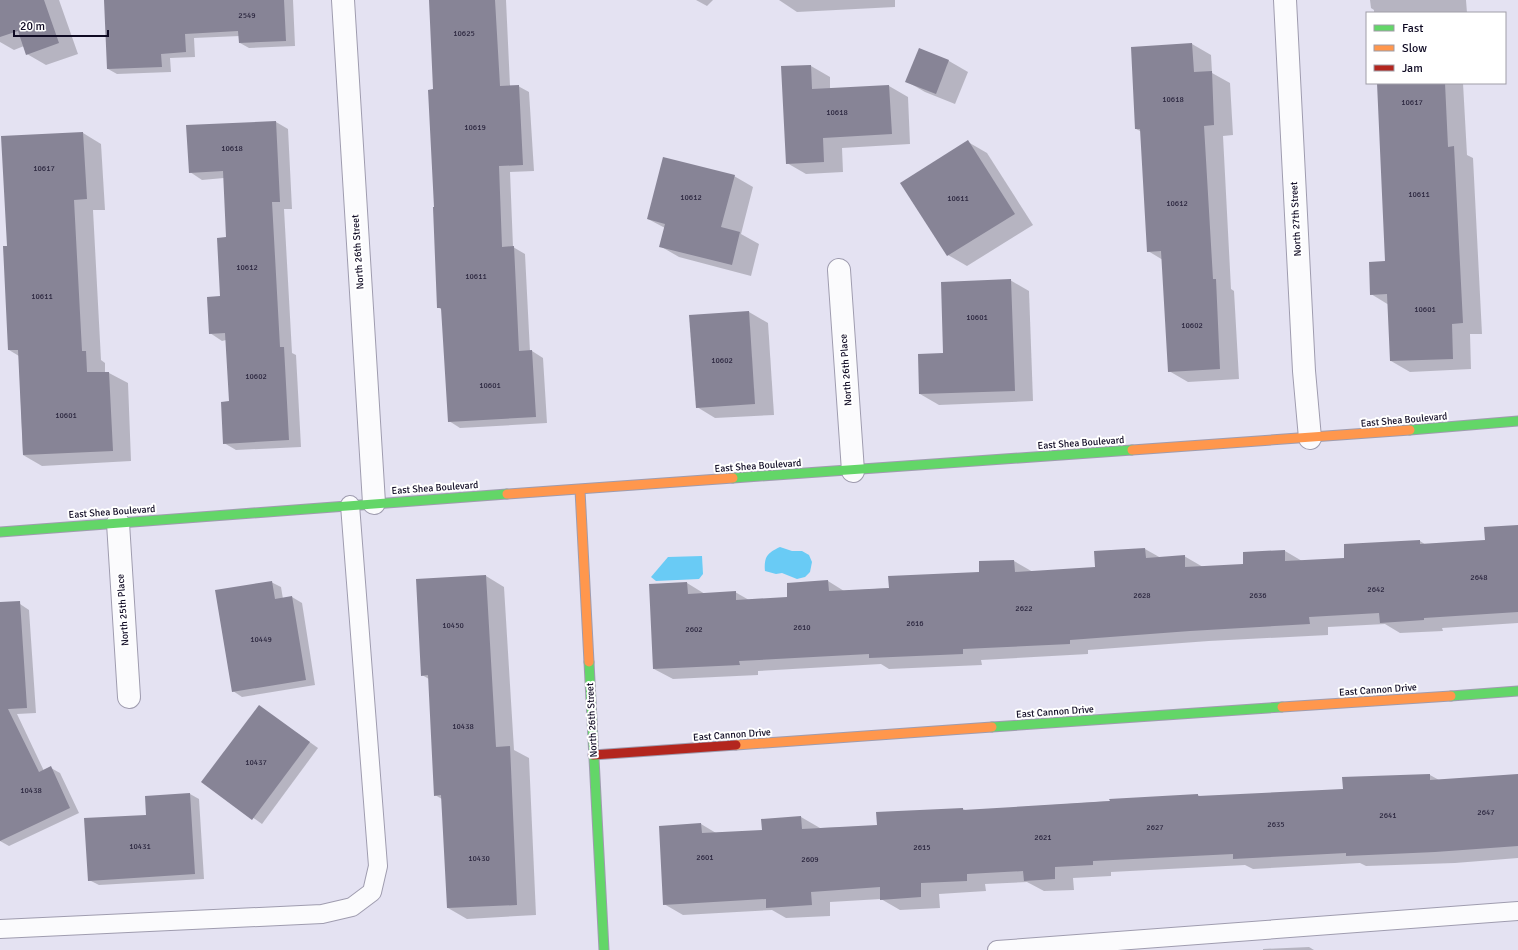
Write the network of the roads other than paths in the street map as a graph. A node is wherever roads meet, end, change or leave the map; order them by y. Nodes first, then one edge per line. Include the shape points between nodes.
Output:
1 (343, 0) edge
2 (1285, 0) edge
3 (839, 270) dead end
4 (1518, 422) edge
5 (1310, 438) junction
6 (853, 471) junction
7 (580, 490) junction
8 (374, 503) junction
9 (350, 505) junction
10 (118, 523) junction
11 (0, 532) edge
12 (1518, 691) edge
13 (129, 697) dead end
14 (593, 755) junction
15 (1518, 911) edge
16 (0, 929) edge
17 (604, 950) edge
18 (997, 950) edge

1 - 8 street, North 26th Street
2 - 5 street, North 27th Street via 1304,371
3 - 6 street, North 26th Place
4 - 5 street, East Shea Boulevard
5 - 6 street, East Shea Boulevard
6 - 7 street, East Shea Boulevard
7 - 8 street, East Shea Boulevard
7 - 14 street, North 26th Street
8 - 9 street, East Shea Boulevard
9 - 10 street, East Shea Boulevard
9 - 16 lane via 378,866 372,892 352,907 322,914
10 - 11 street, East Shea Boulevard
10 - 13 street, North 25th Place
12 - 14 street, East Cannon Drive
14 - 17 street, North 26th Street
15 - 18 lane

